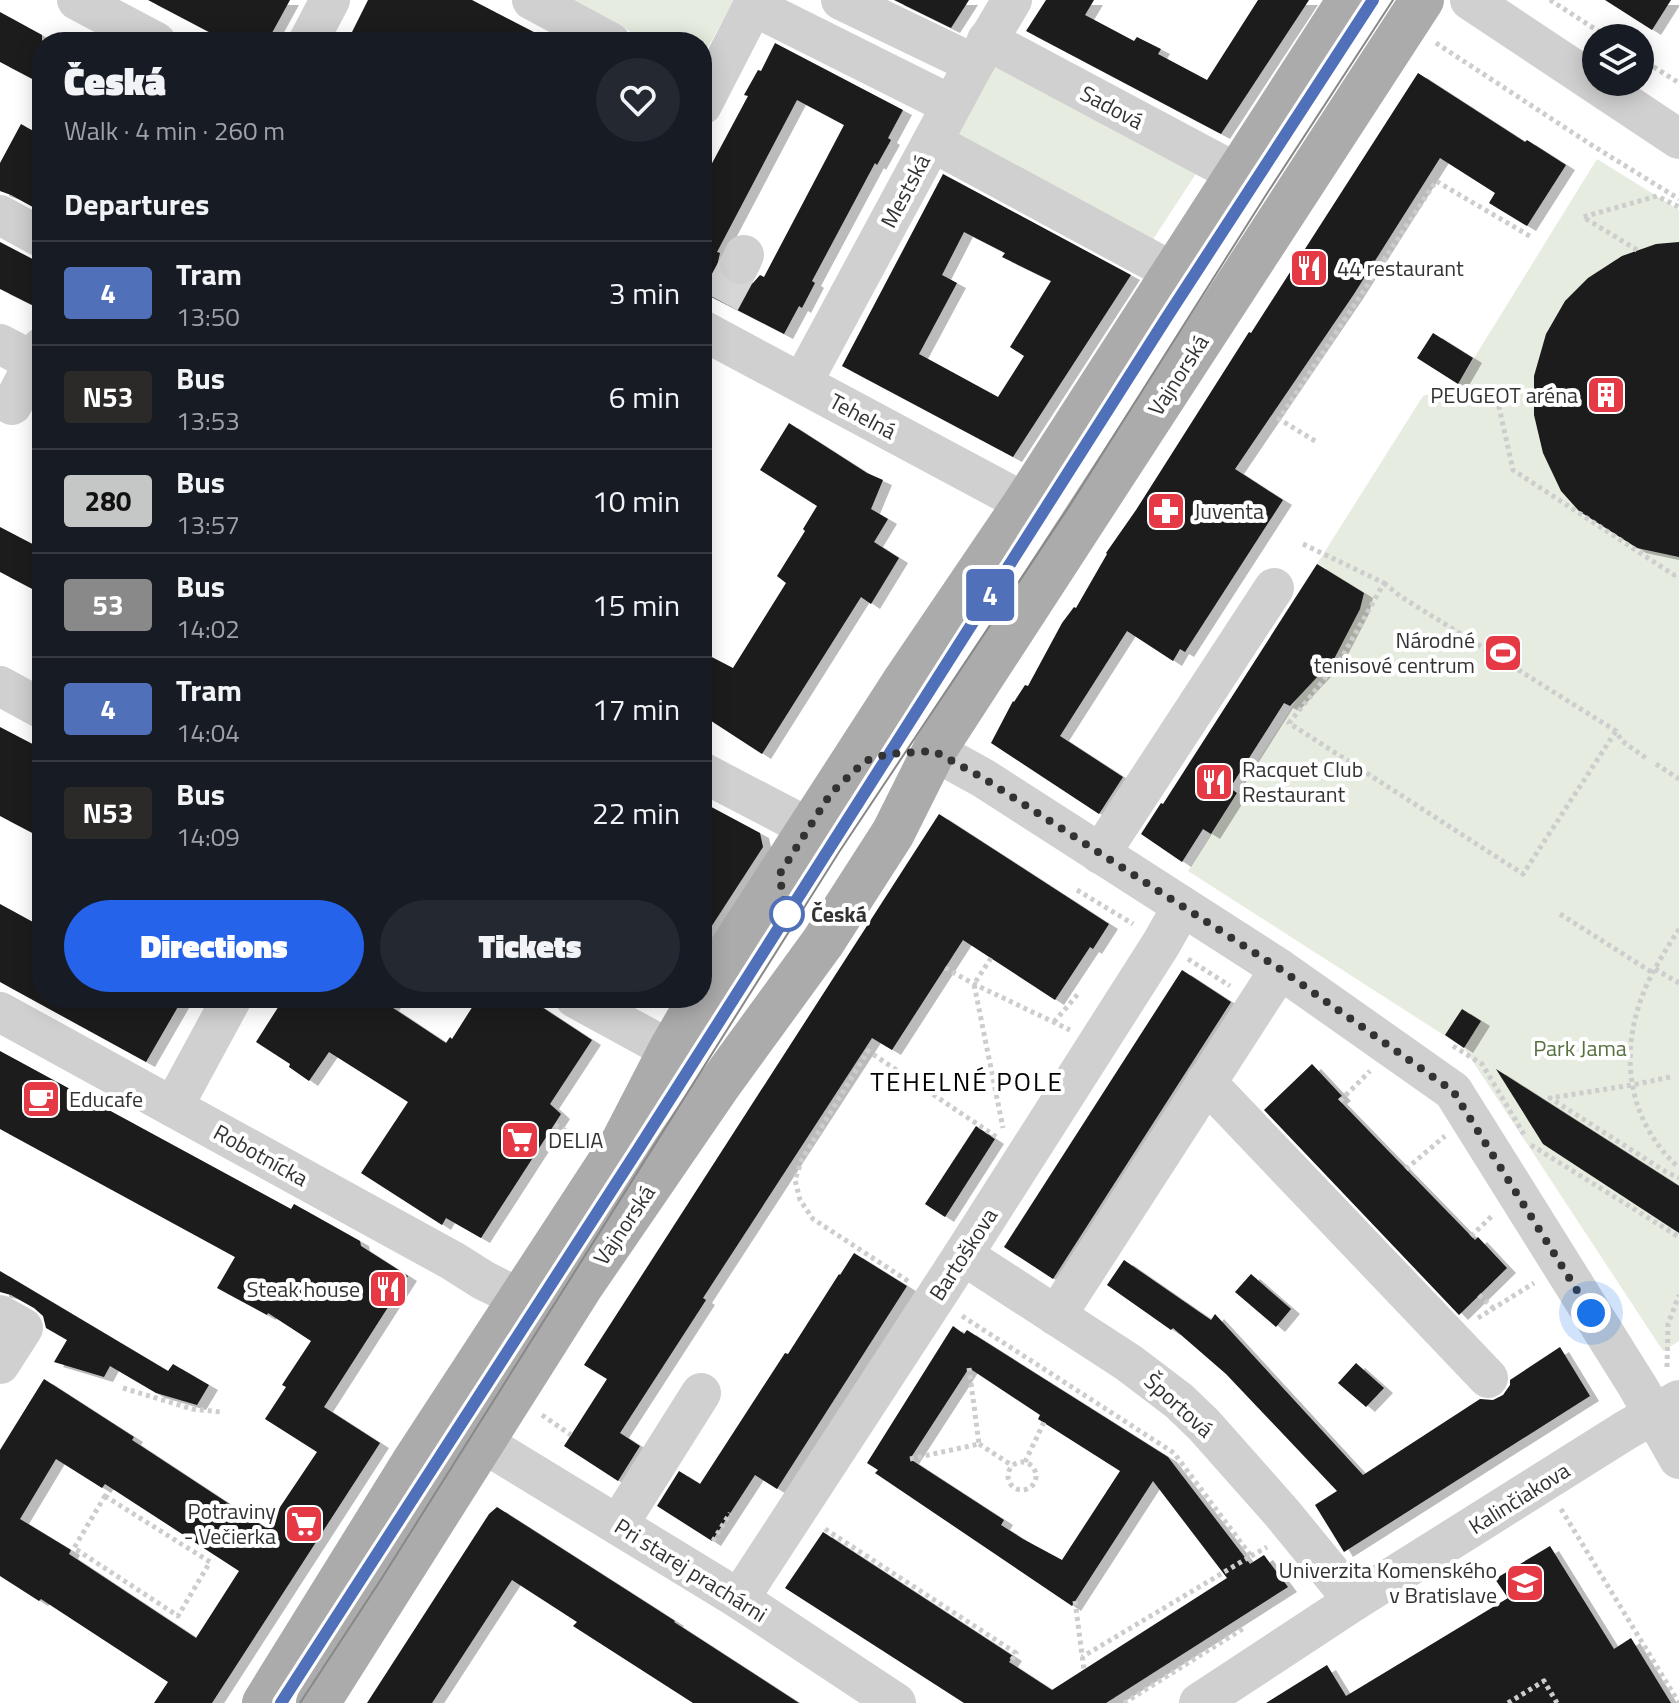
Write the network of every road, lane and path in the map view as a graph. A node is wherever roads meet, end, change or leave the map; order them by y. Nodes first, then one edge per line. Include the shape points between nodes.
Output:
1 (77, 0) edge
2 (330, 0) edge
3 (532, 0) edge
4 (841, 0) edge
5 (1012, 0) edge
6 (1349, 0) edge
7 (1470, 0) edge
8 (1550, 0) edge
9 (755, 3) edge
10 (1423, 18) edge
11 (1587, 24) edge
12 (137, 32) edge
13 (313, 32) edge
14 (591, 32) edge
15 (981, 52) junction
16 (1654, 67) edge
17 (712, 82) edge
18 (1679, 83) edge
19 (951, 105) junction
20 (1679, 139) edge
21 (932, 142) junction
22 (1236, 173) junction
23 (1679, 199) edge
24 (1679, 207) edge
25 (0, 215) edge
26 (32, 233) edge
27 (1533, 238) dead end
28 (1637, 250) dead end
29 (1173, 272) junction
30 (712, 323) edge
31 (25, 351) edge
32 (802, 383) junction
33 (1497, 398) dead end
34 (18, 409) edge
35 (1315, 441) dead end
36 (1025, 503) junction
37 (1303, 544) dead end
38 (1679, 574) edge
39 (1384, 583) junction
40 (1274, 588) dead end
41 (905, 680) junction
42 (0, 686) edge
43 (32, 704) edge
44 (1616, 731) junction
45 (934, 751) junction
46 (1646, 758) dead end
47 (1656, 764) dead end
48 (712, 775) edge
49 (1679, 779) edge
50 (820, 810) junction
51 (1100, 854) junction
52 (1182, 907) junction
53 (1560, 914) dead end
54 (1679, 929) edge
55 (1184, 956) dead end
56 (991, 958) dead end
57 (945, 968) dead end
58 (1280, 969) junction
59 (1654, 971) junction
60 (712, 979) edge
61 (1679, 983) edge
62 (974, 984) junction
63 (1078, 994) dead end
64 (1258, 1003) junction
65 (227, 1008) edge
66 (593, 1008) edge
67 (694, 1008) edge
68 (0, 1012) edge
69 (1054, 1022) junction
70 (1078, 1033) dead end
71 (670, 1050) junction
72 (1358, 1063) dead end
73 (1670, 1077) dead end
74 (1206, 1082) junction
75 (1632, 1085) junction
76 (1340, 1101) dead end
77 (173, 1107) junction
78 (555, 1125) dead end
79 (1441, 1125) dead end
80 (1004, 1135) dead end
81 (584, 1141) dead end
82 (1007, 1144) dead end
83 (1531, 1145) dead end
84 (1679, 1168) edge
85 (1406, 1169) dead end
86 (1679, 1178) edge
87 (1495, 1213) dead end
88 (1471, 1236) dead end
89 (1679, 1237) edge
90 (971, 1260) junction
91 (916, 1286) dead end
92 (1544, 1293) dead end
93 (1479, 1295) dead end
94 (1679, 1295) edge
95 (521, 1299) junction
96 (1493, 1308) junction
97 (1056, 1316) junction
98 (11, 1321) edge
99 (1474, 1321) dead end
100 (0, 1364) edge
101 (969, 1368) dead end
102 (1488, 1378) dead end
103 (123, 1388) dead end
104 (701, 1393) dead end
105 (1666, 1396) edge
106 (221, 1412) dead end
107 (540, 1414) dead end
108 (1044, 1422) dead end
109 (571, 1435) dead end
110 (485, 1441) junction
111 (979, 1444) junction
112 (910, 1459) dead end
113 (1679, 1459) edge
114 (1025, 1462) junction
115 (1013, 1466) junction
116 (1544, 1483) junction
117 (105, 1496) joint
118 (730, 1513) dead end
119 (618, 1525) junction
120 (825, 1529) dead end
121 (713, 1541) dead end
122 (739, 1599) junction
123 (1075, 1601) dead end
124 (1354, 1601) junction
125 (1253, 1623) dead end
126 (1082, 1657) junction
127 (1010, 1663) dead end
128 (1084, 1670) dead end
129 (264, 1703) edge
130 (318, 1703) edge
131 (896, 1703) edge
132 (1124, 1703) edge
133 (1199, 1703) edge
134 (1508, 1703) edge
135 (1557, 1703) edge
136 (1679, 1703) edge

1 - 12 street
2 - 13 street
3 - 14 street
4 - 15 street, Sadová
5 - 15 street, Mestská
6 - 22 main road, Vajnorská
7 - 20 street
8 - 11 path
9 - 17 street
9 - 19 street
10 - 23 path via 1590,144
10 - 45 main road, Vajnorská
15 - 19 street, Mestská
15 - 22 street, Sadová
16 - 18 path
19 - 21 street, Mestská
21 - 29 street
21 - 32 street, Mestská
22 - 29 main road, Vajnorská
24 - 28 path via 1657,196 1583,217
25 - 26 street
27 - 35 path via 1436,181 1279,419
29 - 36 main road, Vajnorská
30 - 32 street, Tehelná
31 - 34 street
32 - 36 street, Tehelná
33 - 38 path via 1513,470
36 - 41 main road, Vajnorská
37 - 39 path
39 - 44 path
39 - 44 path via 1342,657 1289,723 1510,866 1523,874
40 - 51 street
41 - 45 main road via 918,732
41 - 50 main road, Vajnorská
42 - 43 street
44 - 46 path
45 - 50 main road, Vajnorská via 865,761
45 - 51 street
45 - 110 main road, Vajnorská via 893,833 823,942 591,1273
47 - 49 path
48 - 50 street
50 - 60 main road, Vajnorská
51 - 52 street
52 - 58 street
52 - 90 street, Bartoškova
53 - 59 path
54 - 59 path
55 - 64 path
56 - 62 path
57 - 62 path
58 - 64 street
58 - 105 street via 1453,1091 1638,1387
59 - 61 path
59 - 75 path via 1632,1034
62 - 69 path
62 - 80 path
63 - 69 path
64 - 74 street
65 - 77 street
66 - 71 street
67 - 71 main road, Vajnorská
68 - 77 street, Robotnícka
69 - 70 path
71 - 95 main road, Vajnorská via 623,1141
72 - 76 path via 1370,1071
73 - 75 path
74 - 97 street
74 - 102 street
75 - 84 path via 1642,1119
75 - 86 path via 1550,1098
77 - 95 street, Robotnícka
78 - 81 path
79 - 85 path via 1447,1134
82 - 91 path via 868,1051 802,1159 795,1180 813,1219
83 - 89 path
87 - 88 path
90 - 97 street, Športová
90 - 122 street, Bartoškova
90 - 126 path via 951,1309 1174,1453 1251,1556
92 - 96 path via 1537,1281
93 - 96 path
94 - 105 path via 1668,1324
95 - 129 main road, Vajnorská
96 - 99 path
97 - 124 street, Športová via 1179,1401
98 - 100 street
101 - 111 path
103 - 106 path
104 - 119 street
105 - 113 street
105 - 116 street, Kalinčiakova via 1626,1430
107 - 109 path
108 - 114 path
110 - 119 street, Pri starej prachárni
110 - 130 main road, Vajnorská
111 - 112 path
111 - 115 path
114 - 115 path
114 - 115 path via 1034,1468 1036,1478 1024,1490 1008,1479
116 - 124 street, Kalinčiakova
116 - 136 path
117 - 117 path via 210,1562 178,1616 74,1548
118 - 121 path
119 - 122 street, Pri starej prachárni
120 - 127 path via 1016,1653
122 - 131 street, Pri starej prachárni
123 - 126 path
124 - 133 street, Kalinčiakova
125 - 132 path
126 - 128 path
134 - 135 path via 1544,1681

